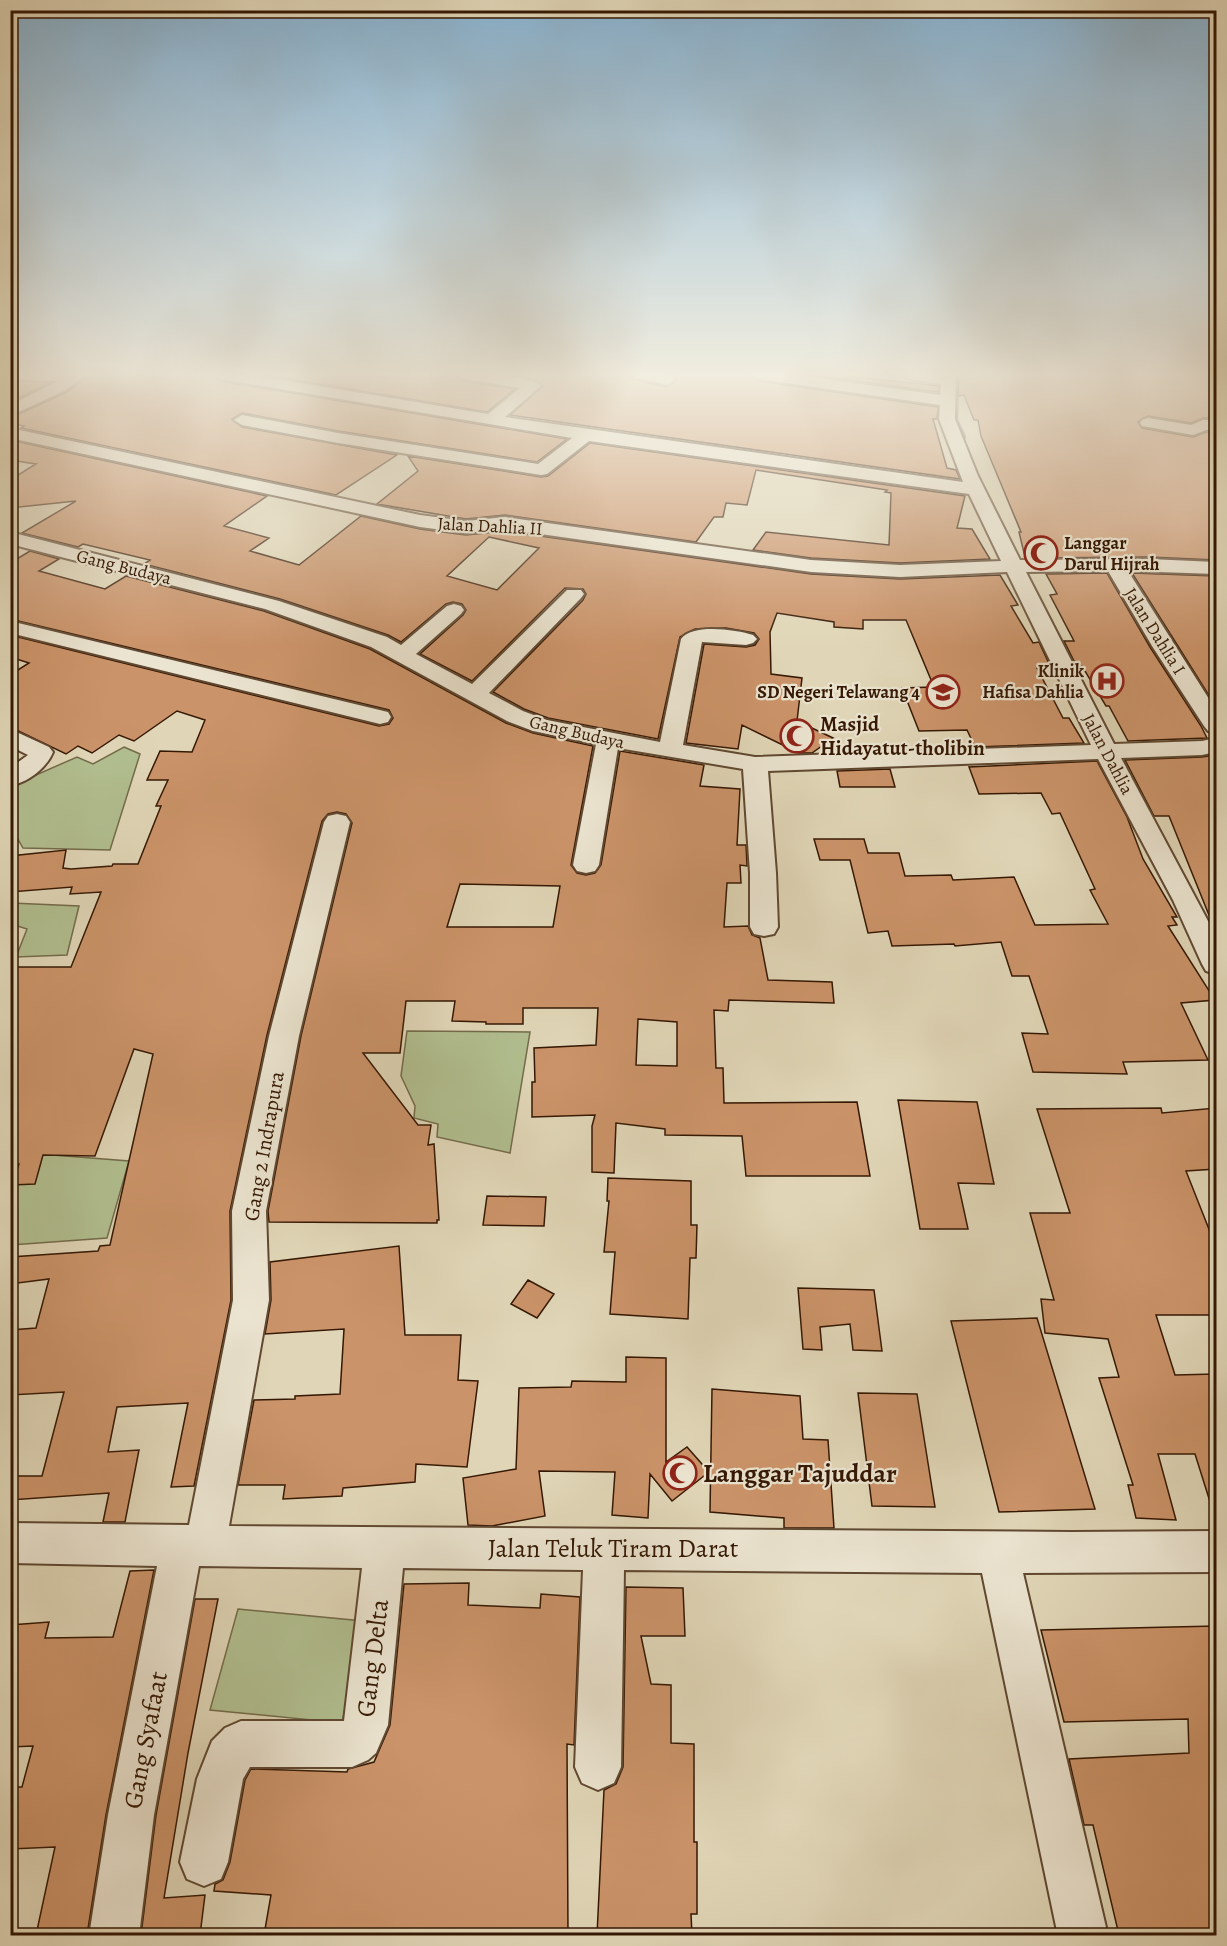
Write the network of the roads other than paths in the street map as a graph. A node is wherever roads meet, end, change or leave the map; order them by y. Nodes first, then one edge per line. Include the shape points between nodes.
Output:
1 (159, 465) edge
2 (508, 465) edge
3 (548, 465) edge
4 (800, 465) edge
5 (965, 465) edge
6 (974, 489) junction
7 (10, 538) edge
8 (1114, 565) junction
9 (1013, 566) junction
10 (1216, 568) edge
11 (574, 594) dead end
12 (454, 610) dead end
13 (10, 627) edge
14 (746, 639) dead end
15 (402, 655) junction
16 (475, 694) junction
17 (1210, 706) edge
18 (381, 717) dead end
19 (1216, 726) edge
20 (10, 736) edge
21 (608, 740) junction
22 (1216, 745) edge
23 (1105, 750) junction
24 (670, 751) junction
25 (755, 764) junction
26 (10, 780) edge
27 (337, 822) dead end
28 (586, 865) dead end
29 (764, 927) dead end
30 (1216, 964) edge
31 (10, 1543) edge
32 (194, 1546) junction
33 (385, 1547) junction
34 (604, 1548) junction
35 (1216, 1551) edge
36 (998, 1552) junction
37 (598, 1767) dead end
38 (204, 1862) dead end
39 (114, 1935) edge
40 (1083, 1935) edge

1 - 9 street, Jalan Dahlia II via 432,523 466,527 505,523 856,570
2 - 3 street via 541,470
4 - 6 street
5 - 6 street, Jalan Dahlia
6 - 9 street, Jalan Dahlia
7 - 15 street, Gang Budaya via 272,605 379,642
8 - 9 street, Jalan Dahlia I
8 - 10 street, Jalan Dahlia I
8 - 17 street, Jalan Dahlia I
9 - 23 street, Jalan Dahlia
11 - 16 street
12 - 15 street
13 - 18 street
14 - 24 street via 700,635 692,639
15 - 16 street, Gang Budaya
16 - 21 street, Gang Budaya via 541,726
17 - 19 street, Jalan Dahlia I
20 - 26 street via 41,752 33,764
21 - 24 street, Gang Budaya
21 - 28 street
22 - 23 street
23 - 25 street, Gang Budaya
23 - 30 street, Jalan Dahlia
24 - 25 street, Gang Budaya
25 - 29 street
27 - 32 street, Gang 2 Indrapura via 285,1036 249,1212 251,1300
31 - 32 street, Jalan Teluk Tiram Darat
32 - 33 street, Jalan Teluk Tiram Darat
32 - 39 street, Gang Syafaat via 131,1815
33 - 34 street, Jalan Teluk Tiram Darat
33 - 38 street, Gang Delta via 366,1725 360,1737 352,1744 242,1744 228,1757 220,1779
34 - 36 street, Jalan Teluk Tiram Darat
34 - 37 street
35 - 36 street, Jalan Teluk Tiram Darat
36 - 40 street

